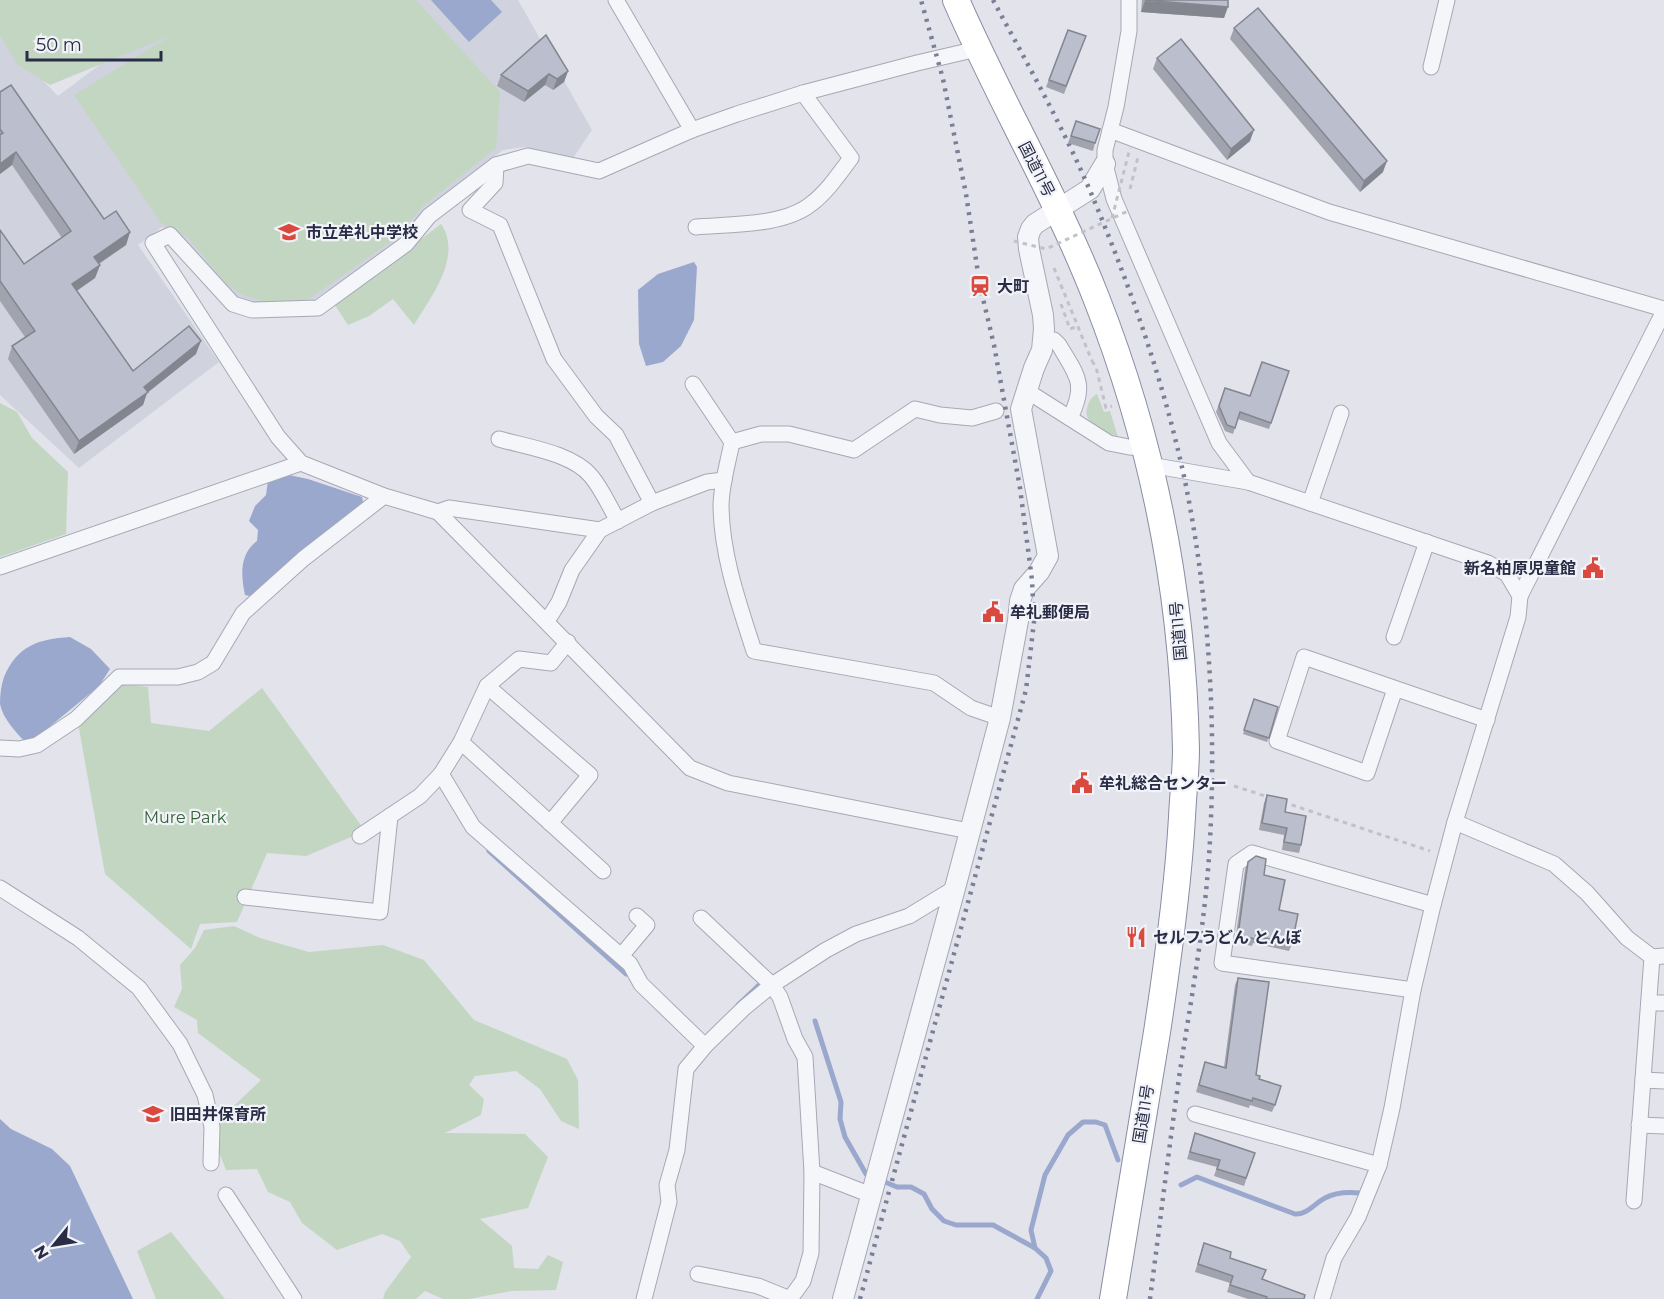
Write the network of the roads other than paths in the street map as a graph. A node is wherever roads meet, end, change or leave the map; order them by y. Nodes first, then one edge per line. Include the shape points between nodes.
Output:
1 (616, 0) edge
2 (956, 0) edge
3 (1129, 0) edge
4 (1446, 0) edge
5 (977, 49) junction
6 (1431, 67) dead end
7 (804, 93) junction
8 (692, 130) junction
9 (1110, 130) junction
10 (1105, 164) junction
11 (496, 165) junction
12 (1057, 209) junction
13 (696, 227) dead end
14 (1664, 310) edge
15 (1043, 339) junction
16 (693, 384) dead end
17 (1027, 391) junction
18 (996, 411) dead end
19 (1341, 413) dead end
20 (1070, 418) junction
21 (499, 439) dead end
22 (732, 442) junction
23 (1148, 456) junction
24 (301, 463) junction
25 (724, 480) junction
26 (1248, 482) junction
27 (384, 496) junction
28 (652, 503) junction
29 (1310, 503) junction
30 (438, 512) junction
31 (618, 521) junction
32 (600, 530) junction
33 (1427, 542) junction
34 (0, 567) edge
35 (1520, 596) junction
36 (547, 621) junction
37 (1394, 637) dead end
38 (568, 642) junction
39 (487, 686) junction
40 (1395, 689) junction
41 (1000, 718) junction
42 (1487, 720) junction
43 (461, 742) junction
44 (0, 748) edge
45 (441, 774) junction
46 (390, 816) junction
47 (1455, 822) junction
48 (550, 823) junction
49 (969, 831) junction
50 (360, 836) dead end
51 (603, 871) dead end
52 (0, 888) edge
53 (955, 888) junction
54 (245, 897) dead end
55 (1433, 905) junction
56 (637, 916) dead end
57 (701, 918) dead end
58 (621, 956) junction
59 (1658, 956) edge
60 (772, 985) junction
61 (1413, 990) junction
62 (1656, 1003) edge
63 (705, 1046) junction
64 (1643, 1080) junction
65 (1664, 1081) edge
66 (1195, 1114) dead end
67 (1639, 1125) junction
68 (1664, 1126) edge
69 (211, 1163) dead end
70 (1379, 1165) junction
71 (812, 1172) junction
72 (226, 1195) dead end
73 (871, 1195) junction
74 (1634, 1201) dead end
75 (698, 1274) dead end
76 (294, 1299) edge
77 (644, 1299) edge
78 (790, 1299) edge
79 (843, 1299) edge
80 (1113, 1299) edge
81 (1322, 1299) edge

1 - 8 street
2 - 5 highway, 国道11号
3 - 9 street via 1129,31
4 - 6 street
5 - 7 street
5 - 12 highway, 国道11号
7 - 8 street
7 - 13 street via 851,158 828,187 809,206 792,214 767,221
8 - 11 street via 599,171 528,156
9 - 10 street
9 - 14 street via 1329,212
10 - 12 street via 1090,189
10 - 26 street via 1114,199 1219,443
11 - 24 street via 429,216 406,244 318,308 252,310 233,304 170,235 153,243 278,437
11 - 28 street via 495,183 470,210 500,225 554,359 596,416 616,435
12 - 15 street via 1035,224 1028,237 1043,315
12 - 23 highway, 国道11号 via 1097,300
14 - 35 street
15 - 17 street
15 - 20 street via 1059,345 1080,382
16 - 22 street
17 - 20 street
17 - 41 street via 1021,409 1048,556 1020,601
18 - 22 street via 972,418 915,409 854,450 789,434 761,434
19 - 29 street
20 - 23 street via 1109,443
21 - 31 street via 580,465
22 - 25 street
23 - 26 street
23 - 80 highway, 国道11号 via 1171,567 1186,752 1167,970
24 - 27 street
24 - 34 street
25 - 28 street via 707,482
25 - 41 street via 724,543 733,588 754,651 934,683 971,708
26 - 29 street
27 - 30 street
27 - 44 street via 303,559 243,613 213,663 178,677 119,677 75,719 37,745
28 - 31 street
29 - 33 street
30 - 32 street via 449,508
30 - 36 street
31 - 32 street
32 - 36 street via 572,570
33 - 35 street via 1488,563 1507,574
33 - 37 street
35 - 42 street via 1518,617
36 - 38 street
38 - 39 street via 550,663 519,659
38 - 49 street via 690,768 728,783
39 - 43 street
39 - 48 street via 590,775
40 - 40 street via 1304,657 1278,741 1367,773
40 - 42 street
41 - 49 street
42 - 47 street
43 - 45 street
43 - 48 street
45 - 46 street via 420,796
45 - 58 street via 473,827
46 - 50 street
46 - 54 street via 380,912
47 - 55 street
47 - 59 street via 1554,864 1628,938
48 - 51 street
49 - 53 street
52 - 69 street via 78,939 139,988 180,1044 205,1095 212,1127
53 - 60 street via 909,916 856,934
53 - 73 street
55 - 61 street
55 - 61 street via 1252,853 1236,864 1222,963
56 - 58 street via 647,925
57 - 60 street
58 - 63 street via 641,984
59 - 62 street
60 - 63 street
60 - 71 street via 805,1057
61 - 70 street
62 - 64 street
63 - 77 street via 686,1070 677,1150 667,1185 669,1202
64 - 65 street
64 - 67 street
66 - 70 street
67 - 68 street
67 - 74 street
70 - 81 street via 1358,1217 1335,1258
71 - 73 street
71 - 78 street via 811,1253 803,1281
72 - 76 street
73 - 79 street
75 - 78 street via 758,1286

